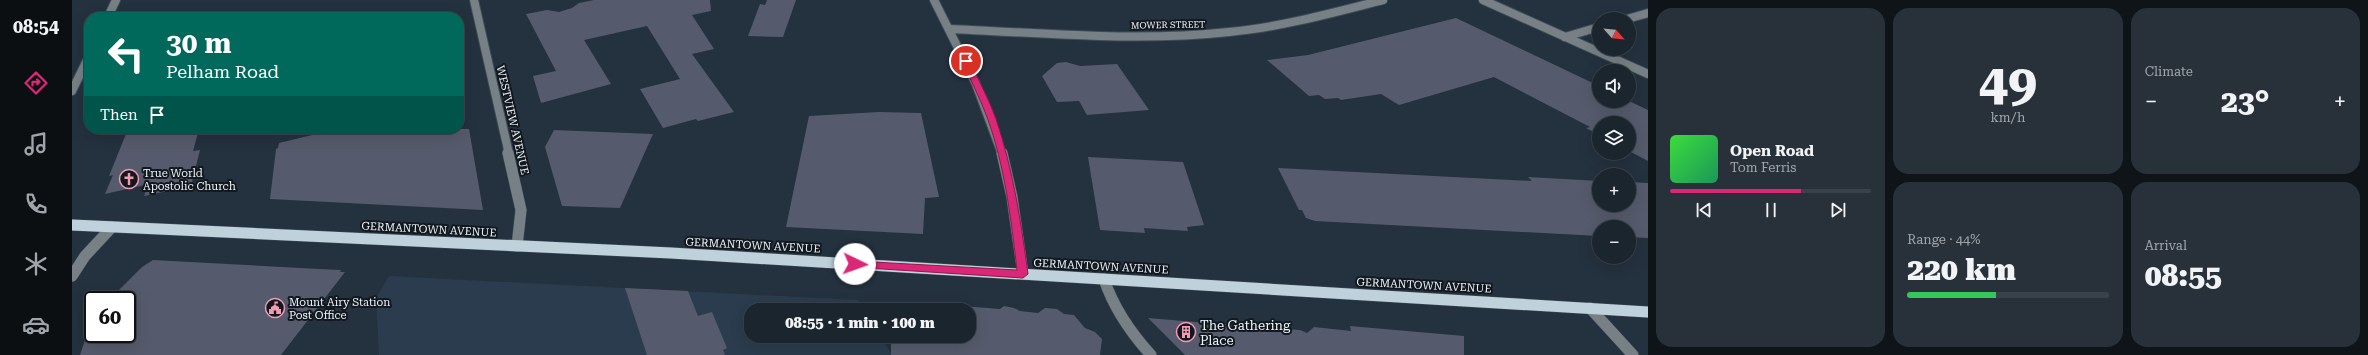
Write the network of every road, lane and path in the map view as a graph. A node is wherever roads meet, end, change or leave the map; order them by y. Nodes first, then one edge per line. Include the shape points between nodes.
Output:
1 (116, 0) edge
2 (474, 0) edge
3 (934, 0) edge
4 (1383, 0) edge
5 (1483, 0) edge
6 (110, 12) edge
7 (1648, 13) edge
8 (1636, 16) edge
9 (950, 29) junction
10 (1592, 29) edge
11 (1566, 37) junction
12 (84, 66) edge
13 (1648, 74) edge
14 (72, 91) edge
15 (72, 225) edge
16 (112, 227) junction
17 (516, 246) junction
18 (1023, 274) junction
19 (72, 276) edge
20 (1104, 279) junction
21 (1590, 308) junction
22 (1648, 312) edge
23 (1151, 355) edge
24 (1633, 355) edge

1 - 6 street
2 - 17 street, WESTVIEW AVENUE via 521,210
3 - 9 street
4 - 9 street, MOWER STREET via 1291,23 1208,34 1143,36
5 - 11 street
7 - 8 street
9 - 18 street via 980,89 1000,146 1012,198
10 - 11 street
11 - 13 street
12 - 14 street
15 - 16 main road, GERMANTOWN AVENUE
16 - 17 main road, GERMANTOWN AVENUE
16 - 19 street via 85,256
17 - 18 main road, GERMANTOWN AVENUE
18 - 20 main road, GERMANTOWN AVENUE
20 - 21 main road, GERMANTOWN AVENUE
20 - 23 street via 1109,297 1124,325
21 - 22 main road, GERMANTOWN AVENUE
21 - 24 street

